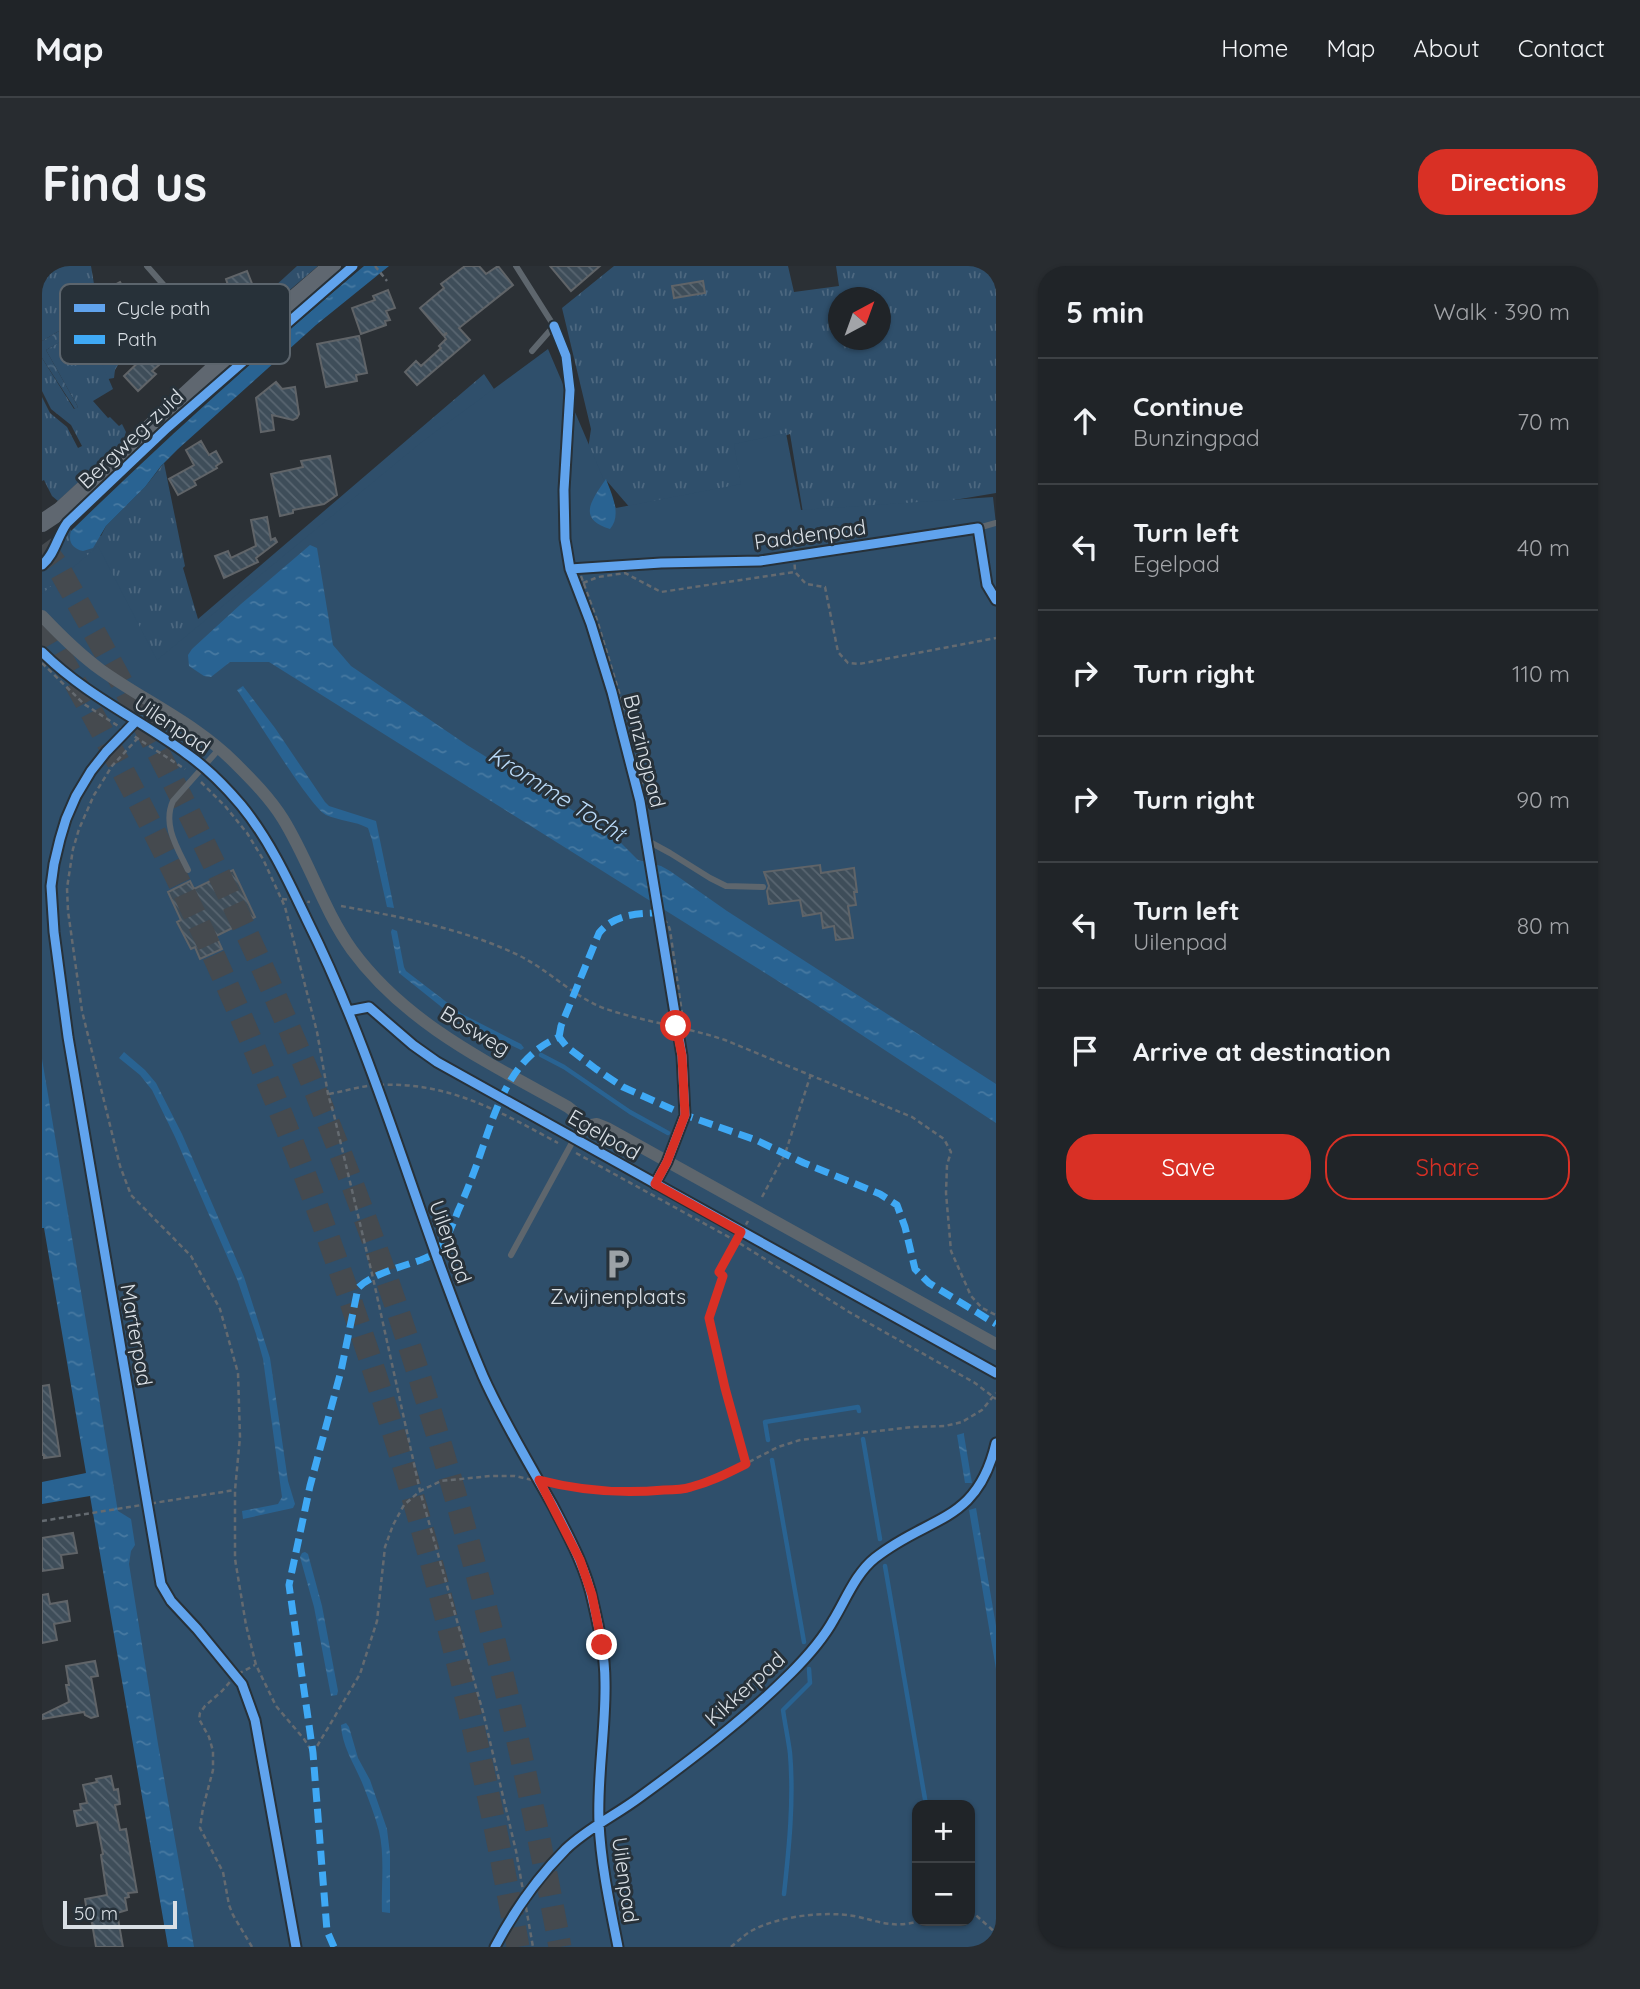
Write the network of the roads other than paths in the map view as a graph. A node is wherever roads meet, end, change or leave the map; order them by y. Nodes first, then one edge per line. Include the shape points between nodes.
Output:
1 (148, 266) edge
2 (332, 266) edge
3 (516, 266) edge
4 (164, 284) edge
5 (290, 302) edge
6 (532, 351) dead end
7 (219, 364) edge
8 (60, 511) junction
9 (42, 523) edge
10 (996, 523) edge
11 (978, 527) dead end
12 (42, 537) edge
13 (42, 616) edge
14 (220, 748) junction
15 (648, 841) dead end
16 (188, 870) dead end
17 (763, 887) dead end
18 (581, 1127) junction
19 (511, 1255) dead end
20 (996, 1344) edge

1 - 4 lane
2 - 5 street, Bergweg-zuid
3 - 6 lane via 554,326
7 - 8 street, Bergweg-zuid
8 - 9 street, Bergweg-zuid
8 - 12 street, Bergweg-zuid
10 - 11 lane
13 - 14 street, Bosweg via 100,669
14 - 16 lane via 173,801 169,815
14 - 18 street, Bosweg via 283,818 334,922 374,978 455,1044 576,1112
15 - 17 lane via 726,886
18 - 19 lane
18 - 20 street via 597,1124 607,1128

